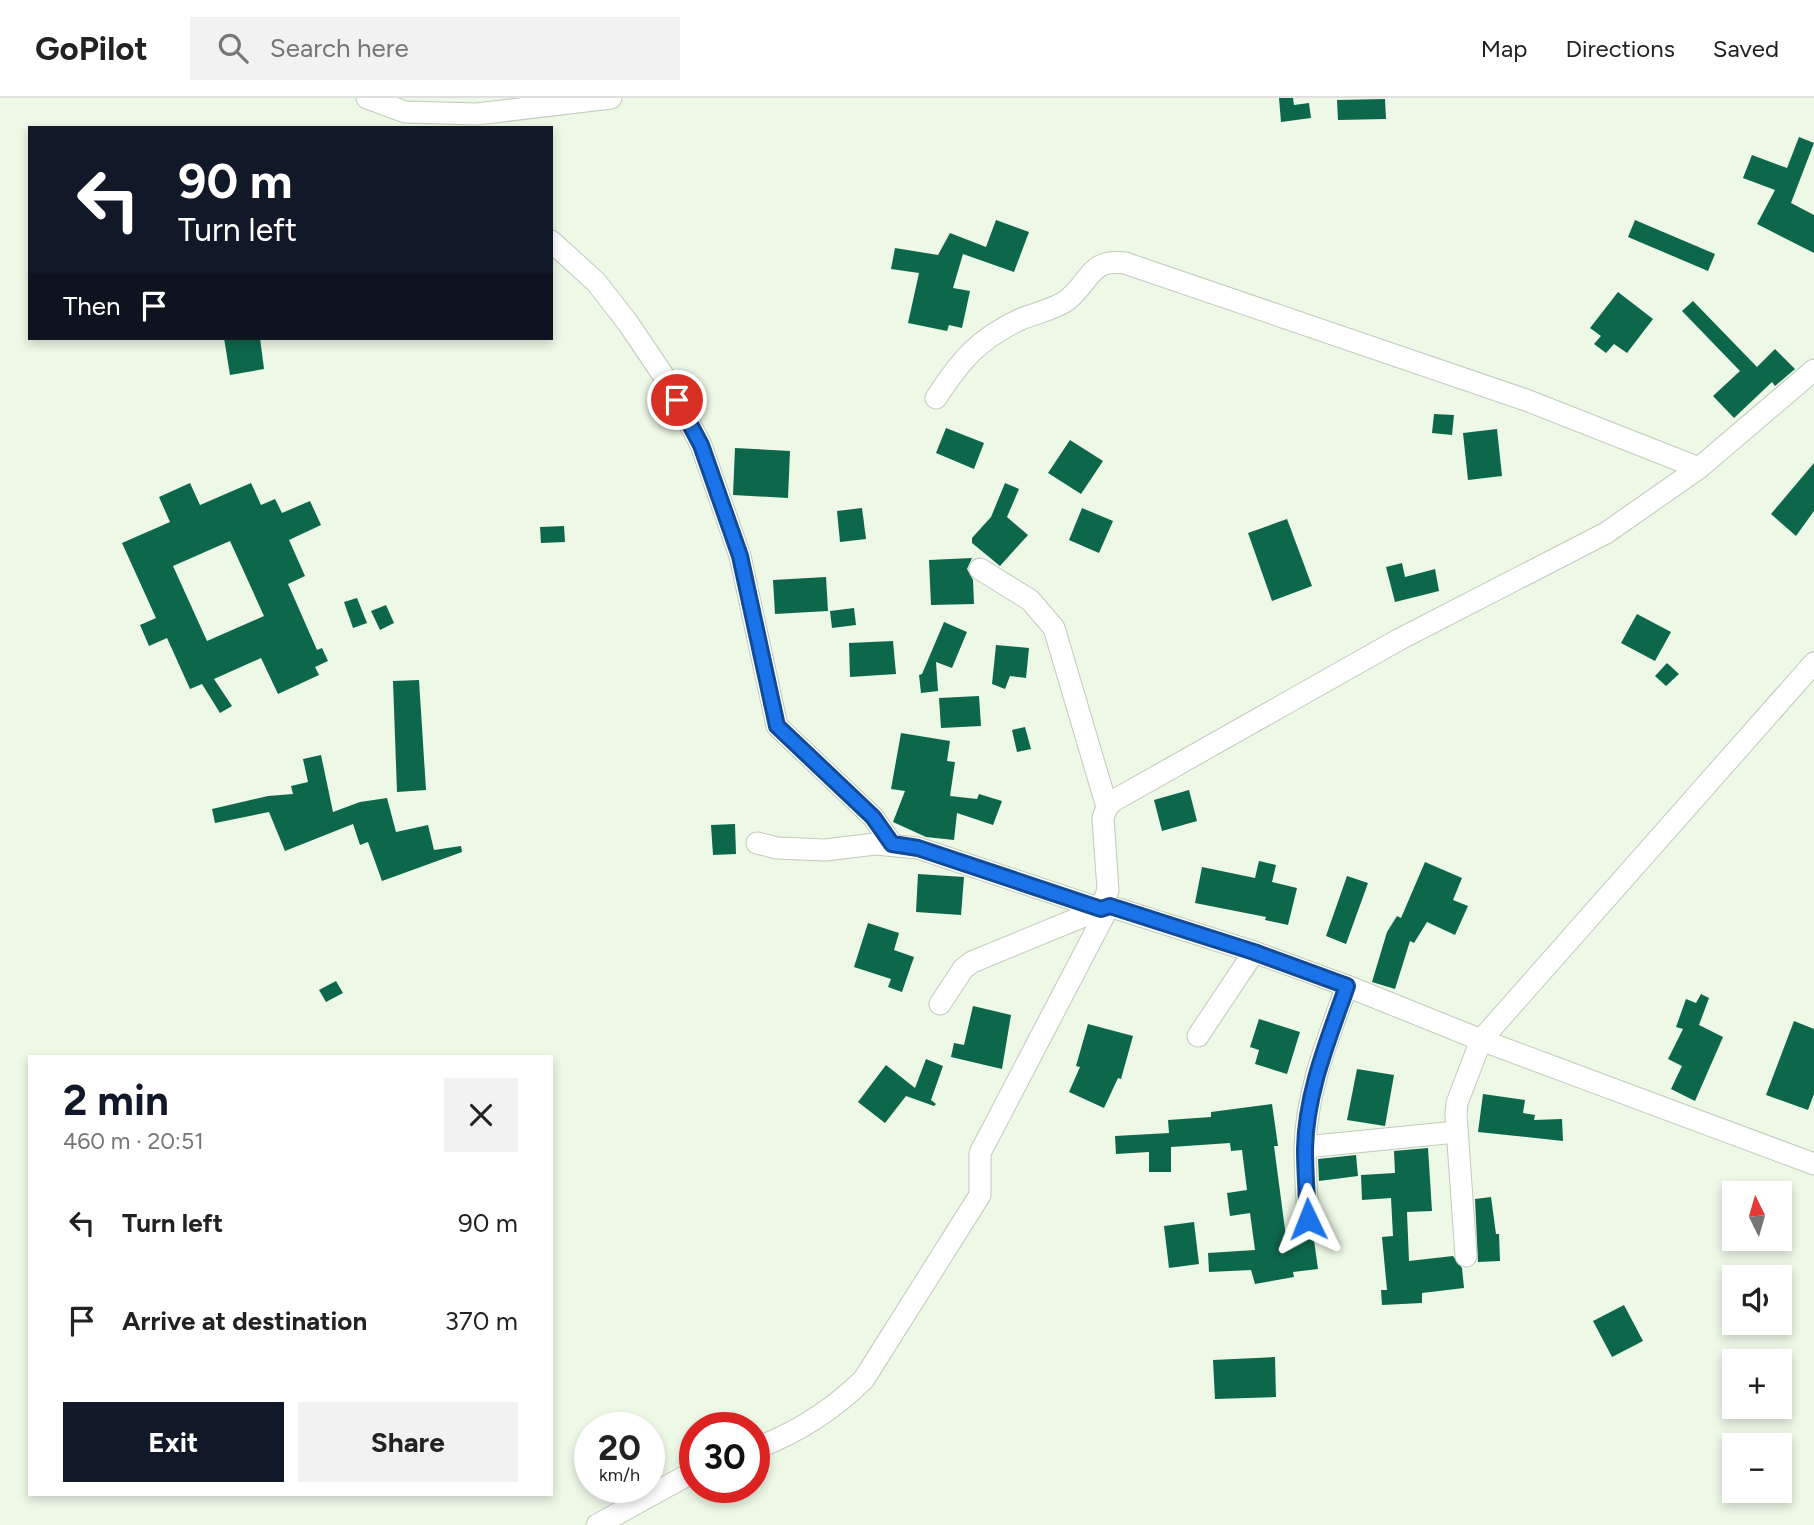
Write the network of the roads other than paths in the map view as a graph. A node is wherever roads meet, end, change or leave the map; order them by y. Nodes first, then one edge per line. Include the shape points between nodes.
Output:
1 (367, 98) edge
2 (611, 98) edge
3 (411, 120) edge
4 (553, 243) edge
5 (1814, 370) edge
6 (936, 398) dead end
7 (1699, 468) junction
8 (979, 569) dead end
9 (1814, 663) edge
10 (1107, 807) junction
11 (757, 842) dead end
12 (892, 844) junction
13 (1105, 908) junction
14 (1254, 952) junction
15 (1347, 986) junction
16 (940, 1004) dead end
17 (1198, 1036) dead end
18 (1481, 1040) junction
19 (1456, 1132) junction
20 (1305, 1147) junction
21 (1814, 1164) edge
22 (1308, 1219) dead end
23 (1466, 1256) dead end
24 (770, 1443) edge
25 (679, 1480) edge
26 (597, 1525) edge

1 - 3 street
2 - 3 street
4 - 12 street via 596,282 628,323 665,378 701,445 740,556 777,726 873,817
5 - 7 street
6 - 7 street via 962,359 989,335 1057,306 1098,265 1111,261 1526,400
7 - 10 street via 1606,533 1400,639
8 - 10 street via 1030,600 1054,628
9 - 18 street
10 - 13 street via 1103,818
11 - 12 street via 777,848 825,850
12 - 13 street via 918,848
13 - 14 street
13 - 16 street via 972,962
13 - 24 street via 979,1153 980,1195 864,1379 844,1400 793,1434
14 - 15 street
14 - 17 street
15 - 18 street
15 - 20 street via 1319,1065
18 - 19 street via 1457,1103
18 - 21 street
19 - 20 street
19 - 23 street
20 - 22 street
25 - 26 street

